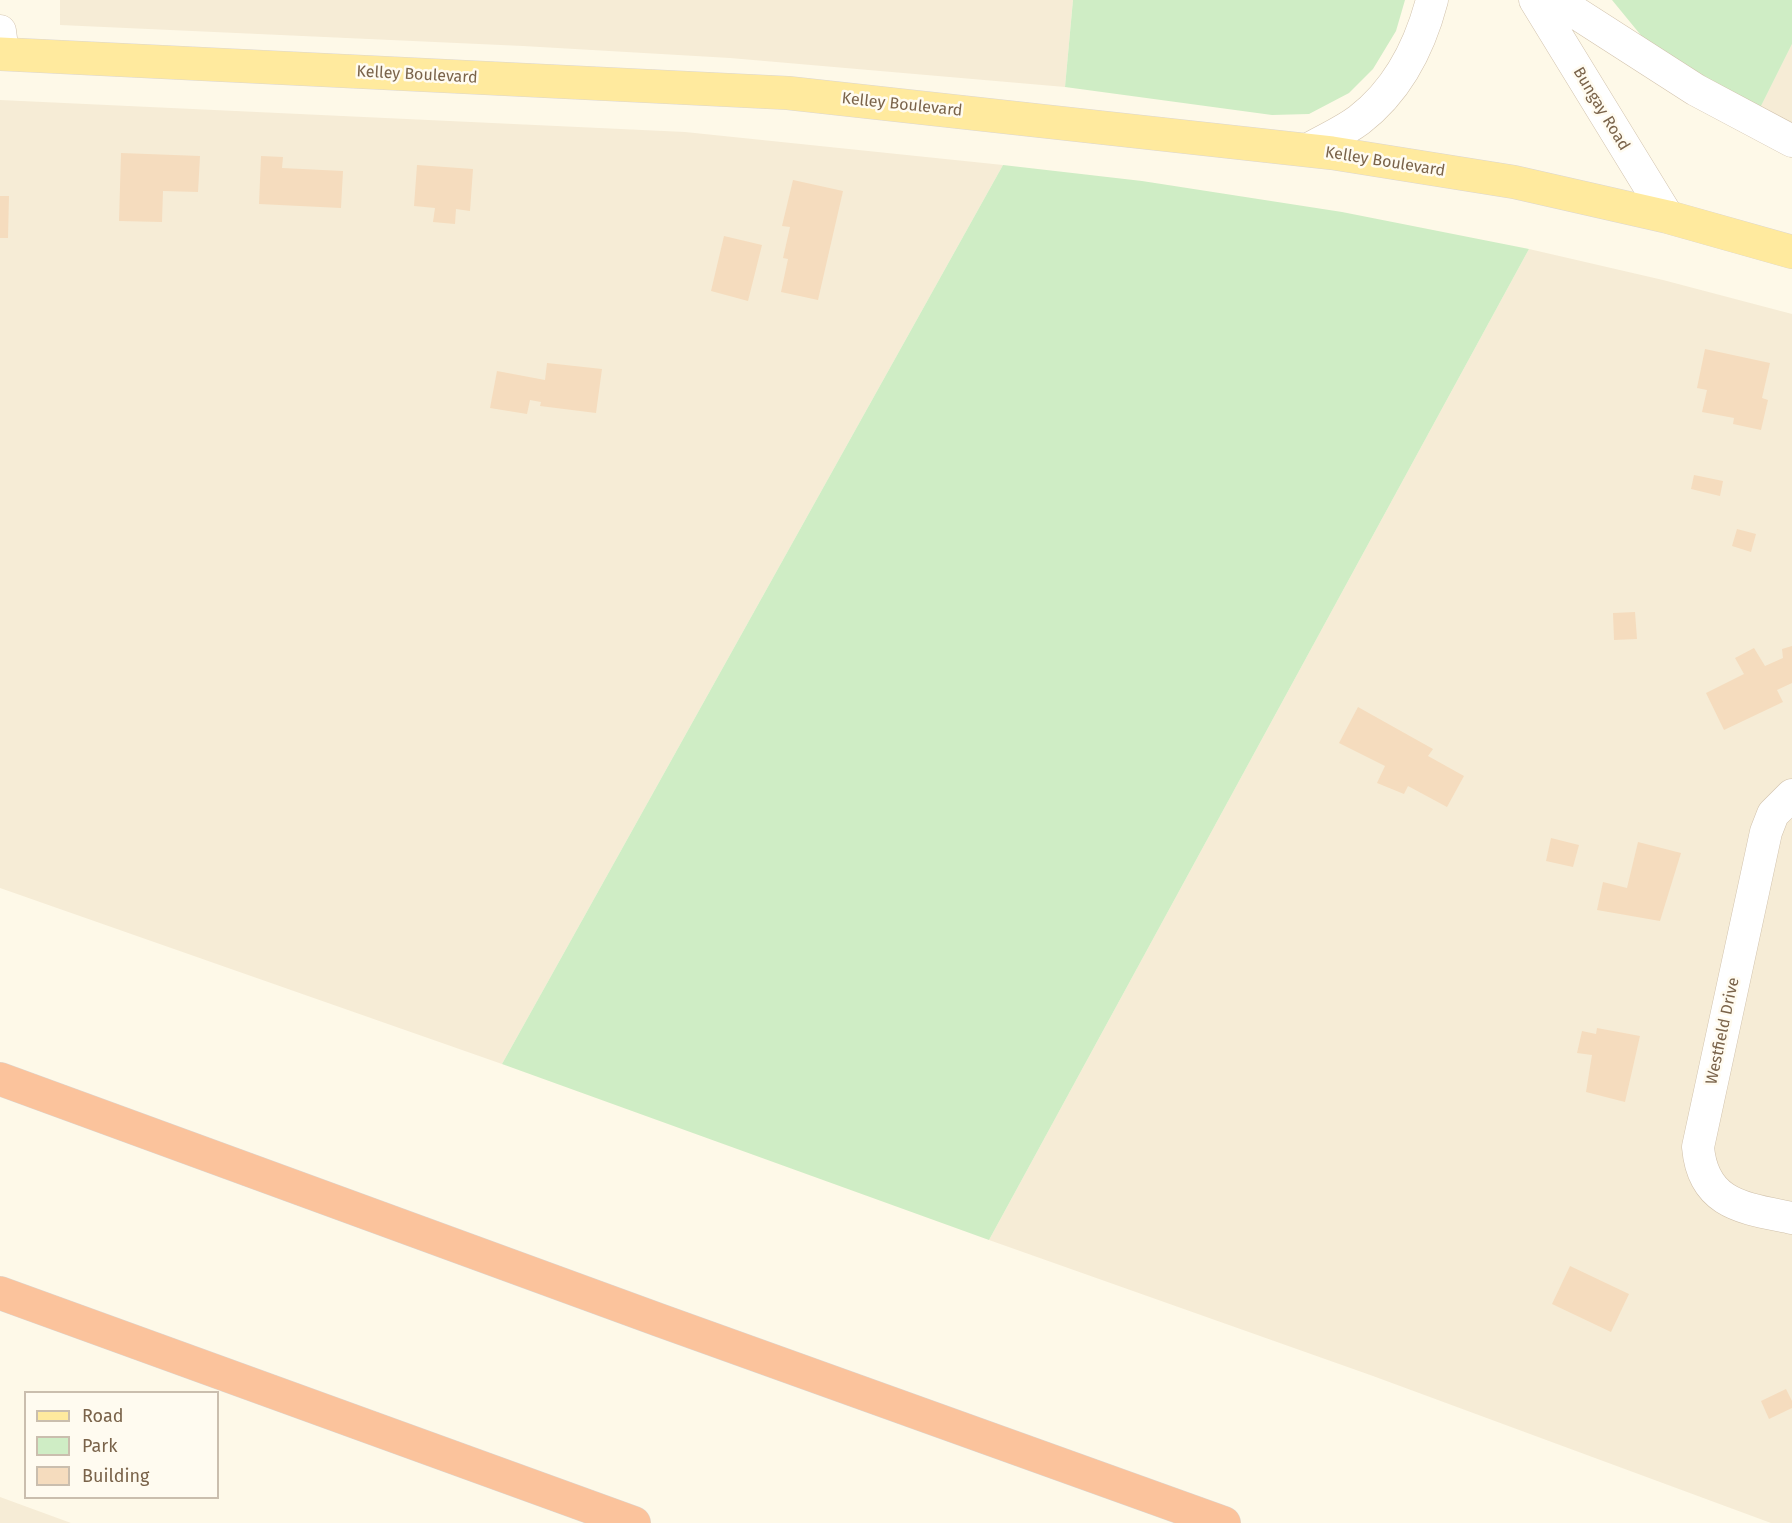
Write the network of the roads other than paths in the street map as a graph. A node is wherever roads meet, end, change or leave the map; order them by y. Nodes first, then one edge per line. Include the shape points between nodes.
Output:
1 (1432, 0) edge
2 (1535, 0) edge
3 (1556, 0) edge
4 (1, 46) edge
5 (1792, 141) edge
6 (1307, 150) junction
7 (1668, 217) junction
8 (1792, 252) edge
9 (1792, 795) edge
10 (0, 1078) edge
11 (1792, 1218) edge
12 (0, 1293) edge
13 (634, 1523) edge
14 (1224, 1523) edge

1 - 6 street via 1414,53 1379,102 1358,120
2 - 7 street, Bungay Road
3 - 5 street via 1696,90
4 - 6 main road, Kelley Boulevard via 788,93
6 - 7 main road, Kelley Boulevard via 1514,182
7 - 8 main road, Kelley Boulevard
9 - 11 street, Westfield Drive via 1773,814 1766,832 1698,1147 1701,1169 1720,1195 1738,1206
10 - 14 highway
12 - 13 highway

